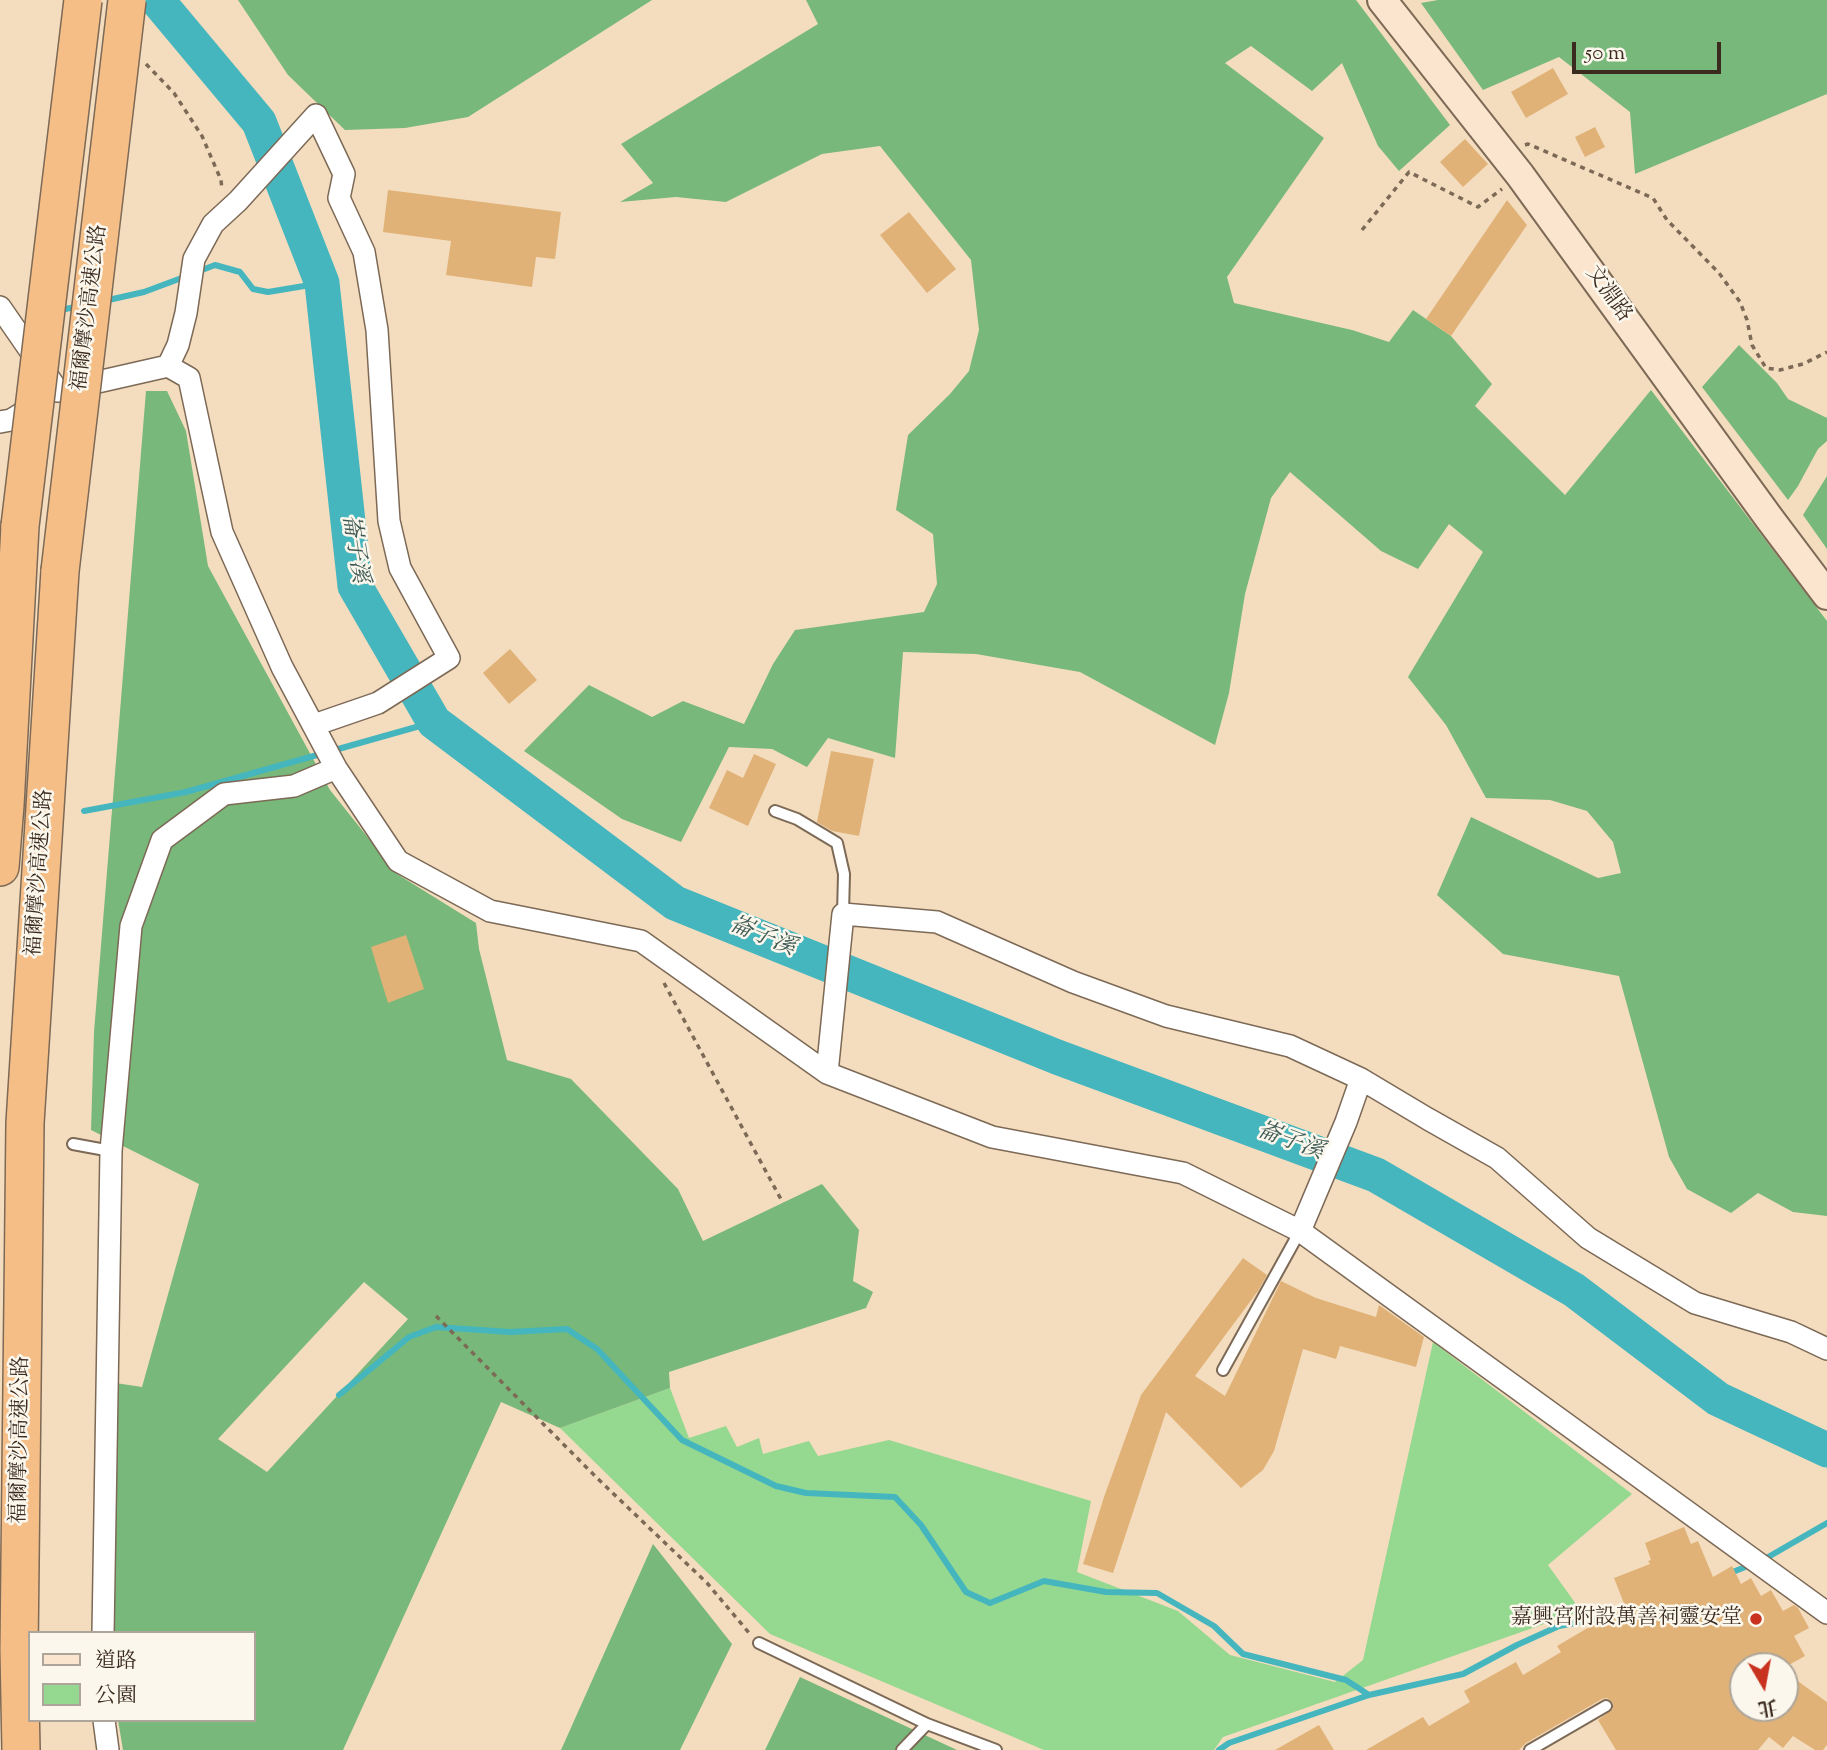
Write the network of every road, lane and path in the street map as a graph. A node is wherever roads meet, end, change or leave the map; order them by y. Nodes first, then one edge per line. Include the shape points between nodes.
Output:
1 (83, 0) edge
2 (127, 0) edge
3 (1382, 0) edge
4 (139, 55) dead end
5 (1499, 148) junction
6 (1520, 175) junction
7 (232, 207) junction
8 (1362, 230) dead end
9 (0, 307) edge
10 (1827, 352) edge
11 (168, 366) junction
12 (58, 391) junction
13 (0, 422) edge
14 (1827, 595) edge
15 (314, 725) junction
16 (337, 768) junction
17 (775, 811) dead end
18 (0, 867) edge
19 (843, 914) junction
20 (660, 977) dead end
21 (827, 1073) junction
22 (1361, 1079) junction
23 (73, 1144) dead end
24 (111, 1151) junction
25 (783, 1203) dead end
26 (1300, 1231) junction
27 (436, 1315) dead end
28 (1827, 1349) edge
29 (1223, 1370) dead end
30 (1827, 1613) edge
31 (103, 1631) edge
32 (759, 1643) joint
33 (20, 1695) junction
34 (1606, 1706) dead end
35 (104, 1722) edge
36 (927, 1724) junction
37 (21, 1750) edge
38 (30, 1750) edge
39 (108, 1750) edge
40 (902, 1750) edge
41 (996, 1750) edge
42 (1530, 1750) edge

1 - 18 highway, 福爾摩沙高速公路, bridge via 20,527
2 - 33 highway, 福爾摩沙高速公路, bridge via 60,571 25,1123
3 - 5 street, 文淵路
4 - 7 path via 174,93 202,136
5 - 6 street, 文淵路
5 - 10 path via 1528,144 1653,198 1740,302 1752,345 1766,368 1803,364
6 - 8 path via 1478,207 1409,172
6 - 14 street, 文淵路
7 - 11 street via 213,224 194,259 187,313
7 - 15 street via 316,115 344,174 339,198 364,252 377,330 388,521 400,568 449,658 378,704
9 - 12 street
11 - 12 street
11 - 15 street via 189,378 222,532 282,667
12 - 13 street
15 - 16 street
16 - 21 street via 398,861 489,911 641,942
16 - 24 street via 294,786 224,794 162,840 131,926
17 - 19 lane via 837,843 844,874
19 - 21 street
19 - 22 street via 937,922 1073,982 1166,1016 1290,1046
20 - 25 path
21 - 26 street via 992,1137 1183,1173
22 - 26 street
22 - 28 street via 1497,1158 1588,1238 1695,1303 1791,1332
23 - 24 lane
24 - 31 street
26 - 29 lane
26 - 30 street
27 - 32 path via 707,1583
32 - 36 lane
33 - 37 highway, 福爾摩沙高速公路
33 - 38 highway
34 - 42 lane
35 - 39 street
36 - 40 lane
36 - 41 lane

